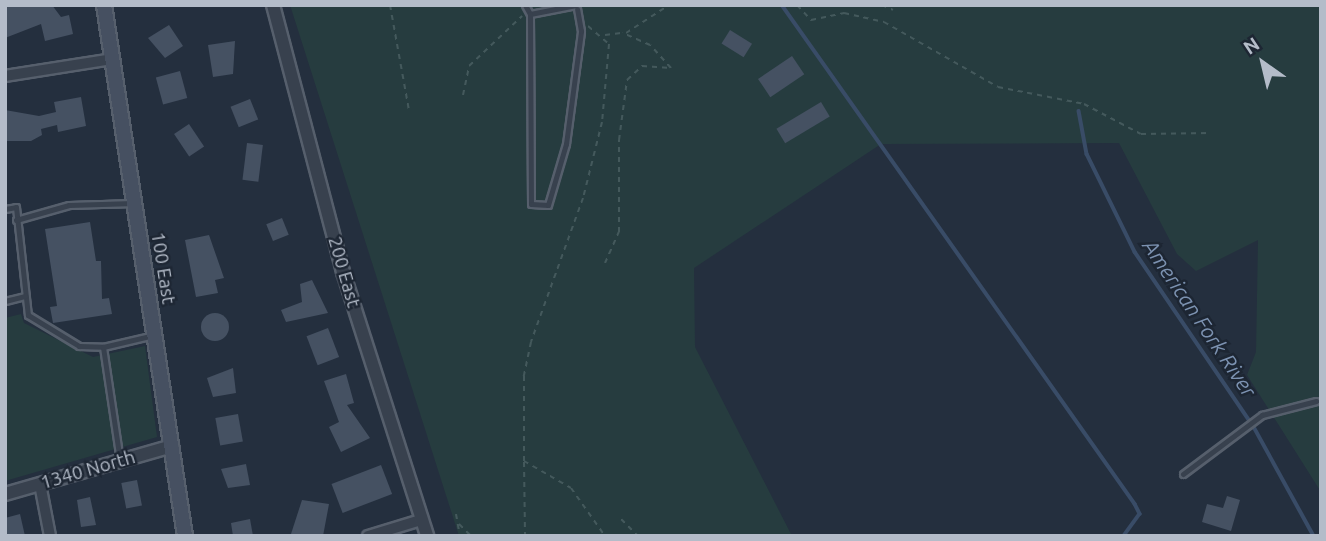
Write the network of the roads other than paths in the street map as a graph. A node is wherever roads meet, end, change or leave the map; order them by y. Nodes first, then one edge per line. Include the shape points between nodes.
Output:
1 (104, 5) edge
2 (273, 5) edge
3 (525, 5) edge
4 (576, 7) edge
5 (530, 14) junction
6 (113, 59) junction
7 (5, 76) edge
8 (134, 203) junction
9 (5, 209) edge
10 (16, 220) junction
11 (25, 296) junction
12 (5, 302) edge
13 (154, 335) junction
14 (103, 347) junction
15 (1316, 401) dead end
16 (172, 446) junction
17 (120, 461) junction
18 (1183, 474) dead end
19 (40, 484) junction
20 (5, 494) edge
21 (421, 520) junction
22 (50, 536) edge
23 (185, 536) edge
24 (368, 536) edge
25 (427, 536) edge

1 - 6 main road, 100 East
2 - 21 street, 200 East via 343,272
3 - 5 lane
4 - 5 lane
4 - 5 lane via 581,31 566,144 548,205 531,204
6 - 7 street
6 - 8 main road, 100 East
8 - 10 lane via 69,205
8 - 13 main road, 100 East
9 - 10 lane via 16,206
10 - 11 lane
11 - 12 lane
11 - 14 lane via 28,315 45,328 79,346
13 - 14 lane
13 - 16 main road, 100 East
14 - 17 lane
15 - 18 lane via 1262,415
16 - 17 street, 1340 North
16 - 23 main road, 100 East
17 - 19 street, 1340 North
19 - 20 street, 1340 North
19 - 22 street
21 - 24 street
21 - 25 street, 200 East

